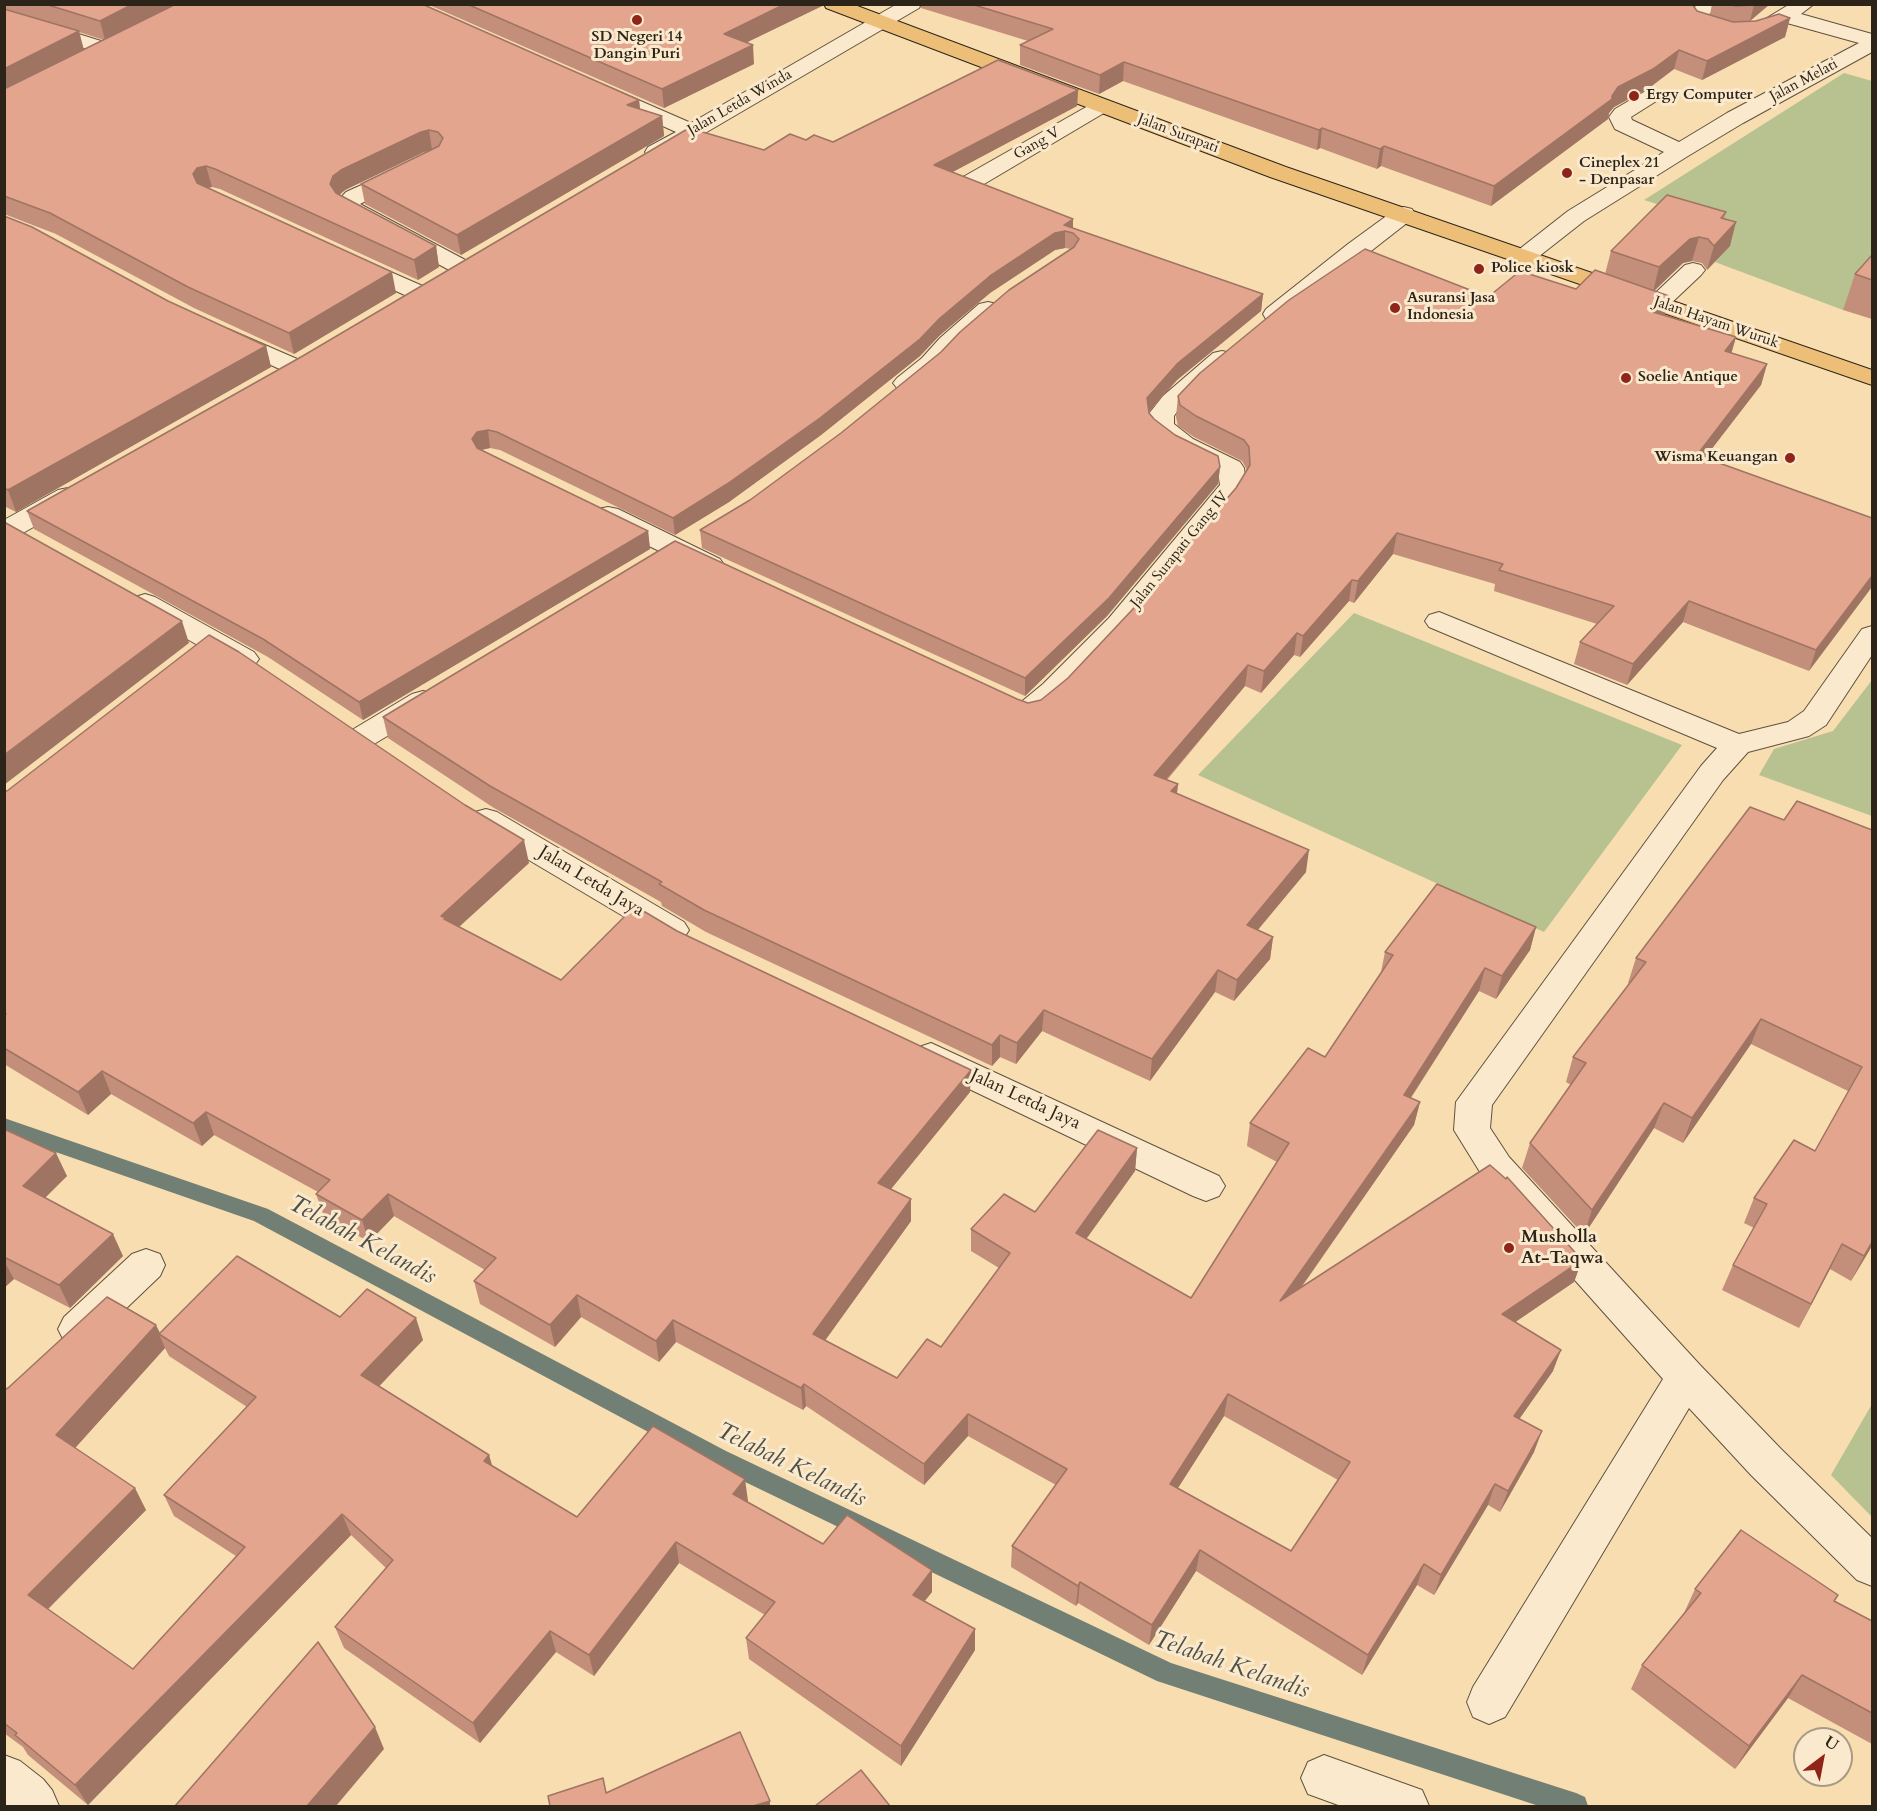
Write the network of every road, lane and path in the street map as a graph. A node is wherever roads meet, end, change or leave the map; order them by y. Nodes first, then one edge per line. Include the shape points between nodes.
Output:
1 (833, 4) edge
2 (912, 4) edge
3 (1711, 4) edge
4 (1805, 4) edge
5 (1785, 16) junction
6 (4, 17) edge
7 (879, 21) junction
8 (128, 39) edge
9 (1872, 42) edge
10 (107, 49) junction
11 (78, 64) edge
12 (580, 82) edge
13 (1651, 96) edge
14 (1102, 106) junction
15 (692, 131) junction
16 (1680, 151) junction
17 (423, 164) edge
18 (635, 164) edge
19 (971, 182) edge
20 (1404, 214) junction
21 (331, 252) edge
22 (1526, 256) junction
23 (1693, 270) dead end
24 (417, 292) junction
25 (1009, 294) edge
26 (1658, 303) junction
27 (397, 305) edge
28 (205, 325) edge
29 (315, 355) edge
30 (1872, 378) edge
31 (886, 399) edge
32 (91, 483) edge
33 (582, 502) edge
34 (6, 529) edge
35 (686, 541) junction
36 (40, 546) edge
37 (644, 566) edge
38 (738, 578) edge
39 (122, 591) edge
40 (1439, 621) dead end
41 (1872, 635) edge
42 (214, 641) junction
43 (187, 663) edge
44 (267, 673) edge
45 (443, 688) edge
46 (1017, 707) edge
47 (334, 718) edge
48 (363, 738) junction
49 (1737, 745) junction
50 (393, 758) edge
51 (462, 804) edge
52 (693, 943) edge
53 (905, 1043) edge
54 (1206, 1186) dead end
55 (146, 1265) dead end
56 (55, 1351) edge
57 (1686, 1377) junction
58 (1872, 1566) edge
59 (1489, 1702) dead end
60 (4, 1777) edge
61 (1324, 1778) dead end
62 (36, 1806) edge
63 (1406, 1806) edge

1 - 7 main road, Jalan Surapati
2 - 7 street, Jalan Letda Winda
3 - 5 street via 1695,19 1728,33 1754,32
4 - 5 street
5 - 9 street
6 - 10 street
7 - 14 main road, Jalan Surapati
7 - 15 street, Jalan Letda Winda
8 - 10 main road
9 - 16 street, Jalan Melati
10 - 11 main road
12 - 15 street
13 - 16 street via 1622,113 1623,124
14 - 19 street, Gang V
14 - 20 main road, Jalan Surapati
15 - 18 street, Jalan Letda Winda
16 - 22 street, Jalan Melati via 1576,216
17 - 24 street via 347,203 470,261
20 - 22 main road, Jalan Surapati
20 - 46 street, Jalan Surapati Gang IV via 1186,387 1161,414 1163,429 1184,445 1231,468 1233,485 1119,624 1054,692
21 - 24 street
22 - 26 main road, Jalan Hayam Wuruk
23 - 26 street
24 - 27 street
25 - 31 street
26 - 30 main road, Jalan Hayam Wuruk
28 - 29 street via 285,373
32 - 34 street
33 - 35 street
34 - 36 street
35 - 37 street
35 - 38 street
39 - 42 street
40 - 49 street
41 - 49 street via 1815,718 1798,729
42 - 43 street
42 - 44 street
45 - 48 street
47 - 48 street
48 - 50 street
49 - 57 street via 1648,858 1474,1102 1472,1130 1496,1167
51 - 52 street, Jalan Letda Jaya
53 - 54 street, Jalan Letda Jaya
55 - 56 street
57 - 58 street
57 - 59 street
60 - 62 street
61 - 63 street

